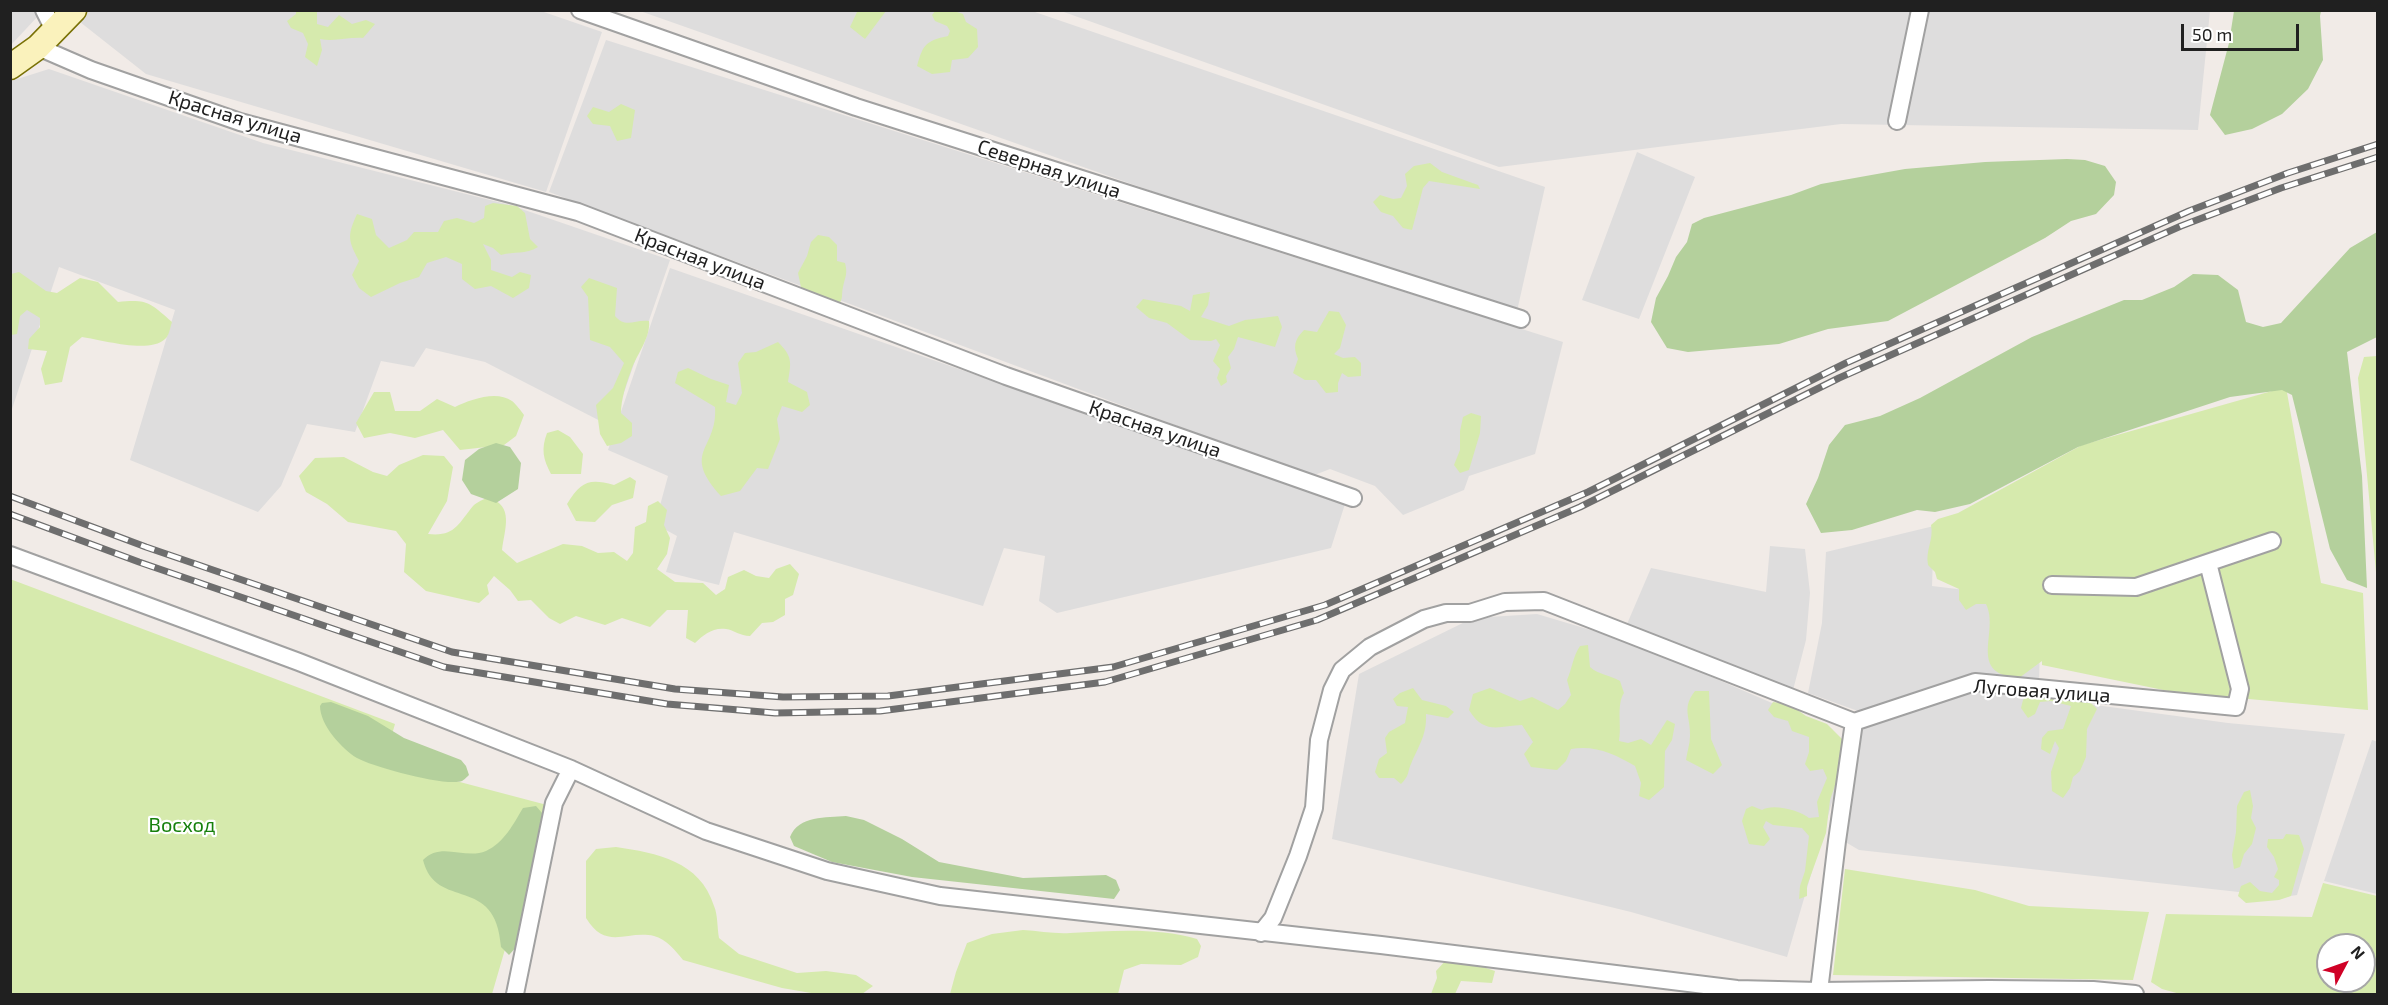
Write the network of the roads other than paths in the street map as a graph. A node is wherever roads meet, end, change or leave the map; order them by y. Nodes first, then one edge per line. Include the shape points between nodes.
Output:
1 (74, 10) edge
2 (580, 10) edge
3 (1920, 10) edge
4 (46, 30) edge
5 (10, 67) edge
6 (1897, 121) dead end
7 (1521, 319) dead end
8 (1353, 498) dead end
9 (2272, 541) dead end
10 (10, 555) edge
11 (2208, 562) junction
12 (2052, 585) dead end
13 (1854, 722) junction
14 (571, 769) junction
15 (1261, 933) junction
16 (1819, 991) junction
17 (515, 994) edge
18 (2135, 994) edge

1 - 4 street
2 - 7 street, Северная улица via 856,107
3 - 6 street
4 - 5 street
4 - 8 street, Красная улица via 91,70 240,122 578,212 1006,376
9 - 11 street
10 - 14 street via 299,662
11 - 12 street via 2136,587
11 - 13 street, Луговая улица via 2240,689 2236,707 1975,682
13 - 15 street via 1544,601 1505,602 1470,613 1446,613 1424,619 1370,647 1342,670 1332,690 1319,740 1314,808 1273,918
13 - 16 street
14 - 15 street via 706,831 827,871 940,896
14 - 17 street via 554,803
15 - 16 street via 1737,989
16 - 18 street via 1989,989

